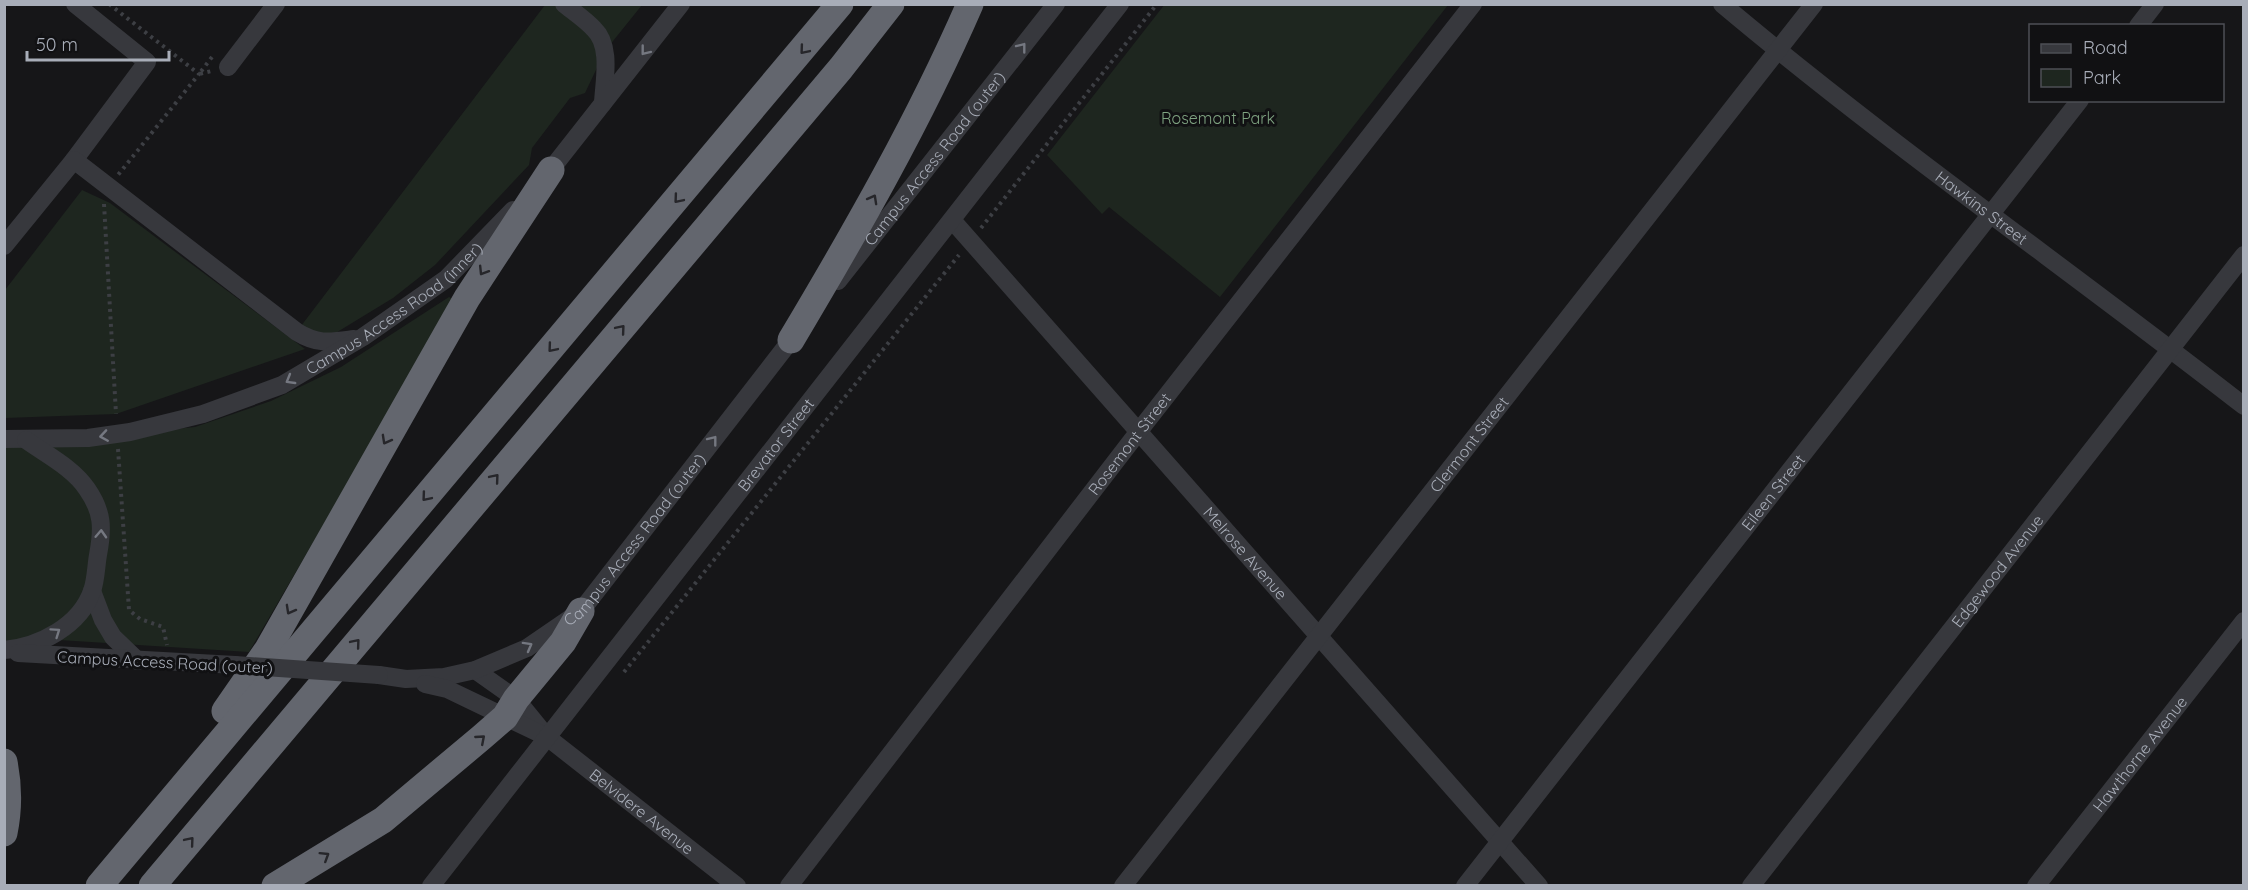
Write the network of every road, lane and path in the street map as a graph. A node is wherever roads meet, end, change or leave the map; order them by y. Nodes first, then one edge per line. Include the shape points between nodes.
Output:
1 (75, 4) edge
2 (276, 4) edge
3 (564, 4) edge
4 (681, 4) edge
5 (840, 4) edge
6 (891, 4) edge
7 (970, 4) edge
8 (1056, 4) edge
9 (1120, 4) edge
10 (1157, 4) edge
11 (1473, 4) edge
12 (1722, 4) edge
13 (1814, 4) edge
14 (2155, 4) edge
15 (2140, 24) edge
16 (1778, 50) junction
17 (228, 67) dead end
18 (2078, 102) edge
19 (603, 104) junction
20 (74, 160) junction
21 (551, 170) junction
22 (1991, 215) junction
23 (952, 220) junction
24 (970, 241) junction
25 (4, 246) edge
26 (2244, 255) edge
27 (363, 337) junction
28 (791, 340) junction
29 (2171, 349) junction
30 (2244, 406) edge
31 (1139, 431) junction
32 (4, 439) edge
33 (26, 440) junction
34 (118, 446) dead end
35 (92, 591) junction
36 (581, 611) junction
37 (2244, 621) edge
38 (1318, 637) junction
39 (167, 646) dead end
40 (4, 651) edge
41 (138, 661) junction
42 (475, 670) junction
43 (620, 677) dead end
44 (406, 679) junction
45 (511, 708) junction
46 (547, 737) junction
47 (4, 762) edge
48 (4, 833) edge
49 (1500, 841) junction
50 (93, 885) edge
51 (99, 885) edge
52 (152, 885) edge
53 (275, 885) edge
54 (430, 885) edge
55 (737, 885) edge
56 (789, 885) edge
57 (1123, 885) edge
58 (1465, 885) edge
59 (1539, 885) edge
60 (1751, 885) edge
61 (2036, 885) edge

1 - 20 street via 147,62
2 - 17 street
3 - 19 street via 602,39
4 -> 19 street, Campus Access Road (inner)
5 -> 51 highway
52 -> 6 highway
28 -> 7 highway via 906,139
28 -> 8 street, Campus Access Road (outer)
9 - 23 street, Brevator Street
10 - 24 path
11 - 31 street, Rosemont Street
12 - 16 street, Hawkins Street
13 - 16 street, Clermont Street
14 - 15 street
16 - 22 street, Hawkins Street
16 - 38 street, Clermont Street
18 - 22 street, Eileen Street
19 - 21 street, Campus Access Road (inner)
20 - 25 street
20 - 27 street via 310,340
21 - 27 street, Campus Access Road (inner) via 446,279
21 -> 50 highway via 466,298 268,649
22 - 29 street, Hawkins Street
22 - 49 street, Eileen Street
23 - 24 street, Melrose Avenue
23 - 46 street, Brevator Street
24 - 31 street, Melrose Avenue
24 - 43 path
26 - 29 street, Edgewood Avenue
27 -> 33 street, Campus Access Road (inner) via 282,385 203,414 130,432
36 -> 28 street, Campus Access Road (outer)
29 - 30 street, Hawkins Street
29 - 60 street, Edgewood Avenue
31 - 38 street, Melrose Avenue
31 - 56 street, Rosemont Street
32 - 33 street, Campus Access Road (inner)
35 -> 33 street via 103,528 97,507 74,473
34 - 39 path via 129,610 140,620 163,627
40 -> 35 street via 50,637 75,616
35 - 41 street via 112,637
42 -> 36 street, Campus Access Road (outer) via 527,648
36 - 45 highway via 563,642
37 - 61 street, Hawthorne Avenue
38 - 49 street, Melrose Avenue
38 - 57 street, Clermont Street
40 - 41 street, Campus Access Road (outer)
41 - 44 street, Campus Access Road (outer), bridge
42 - 44 street, Campus Access Road (outer)
42 - 45 street, Belvidere Avenue
44 - 45 street, Belvidere Avenue
45 - 46 street, Belvidere Avenue
53 -> 45 highway via 383,820
46 - 54 street, Brevator Street
46 - 55 street, Belvidere Avenue
47 - 48 highway via 9,786
49 - 58 street, Eileen Street
49 - 59 street, Melrose Avenue

